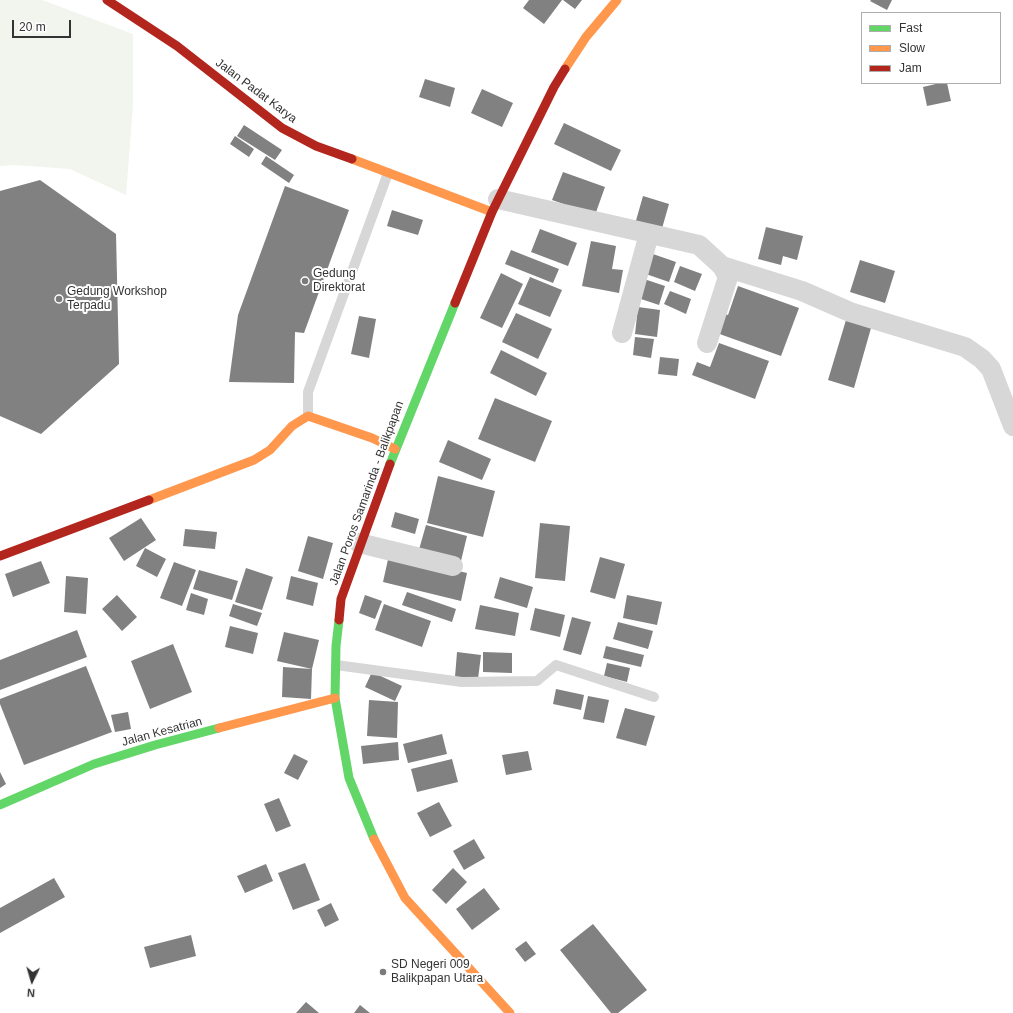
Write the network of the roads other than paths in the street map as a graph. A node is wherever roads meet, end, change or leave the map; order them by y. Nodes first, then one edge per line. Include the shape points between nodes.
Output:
1 (107, 0) edge
2 (617, 0) edge
3 (388, 173) junction
4 (495, 205) junction
5 (649, 234) junction
6 (722, 266) junction
7 (622, 333) dead end
8 (707, 343) dead end
9 (308, 416) junction
10 (1013, 426) edge
11 (395, 448) junction
12 (359, 543) junction
13 (0, 556) edge
14 (454, 566) dead end
15 (336, 665) junction
16 (654, 697) dead end
17 (335, 698) junction
18 (0, 805) edge
19 (510, 1013) edge

1 - 3 main road, Jalan Padat Karya via 177,46 282,128 316,146
2 - 4 main road, Jalan Poros Samarinda - Balikpapan via 586,37 554,87
3 - 4 main road, Jalan Padat Karya
3 - 9 lane via 308,392
4 - 5 street
4 - 11 main road, Jalan Poros Samarinda - Balikpapan
5 - 6 street via 699,245
5 - 7 street
6 - 8 street via 728,277
6 - 10 street via 802,291 850,312 965,347 982,358 991,369
9 - 11 main road
9 - 13 main road via 292,426 270,450 254,460
11 - 12 main road, Jalan Poros Samarinda - Balikpapan
12 - 14 street
12 - 15 main road, Jalan Poros Samarinda - Balikpapan via 341,599
15 - 16 lane via 462,682 537,681 556,665
15 - 17 main road, Jalan Poros Samarinda - Balikpapan
17 - 18 main road, Jalan Kesatrian via 94,764
17 - 19 main road, Jalan Poros Samarinda - Balikpapan via 349,778 371,834 405,898

